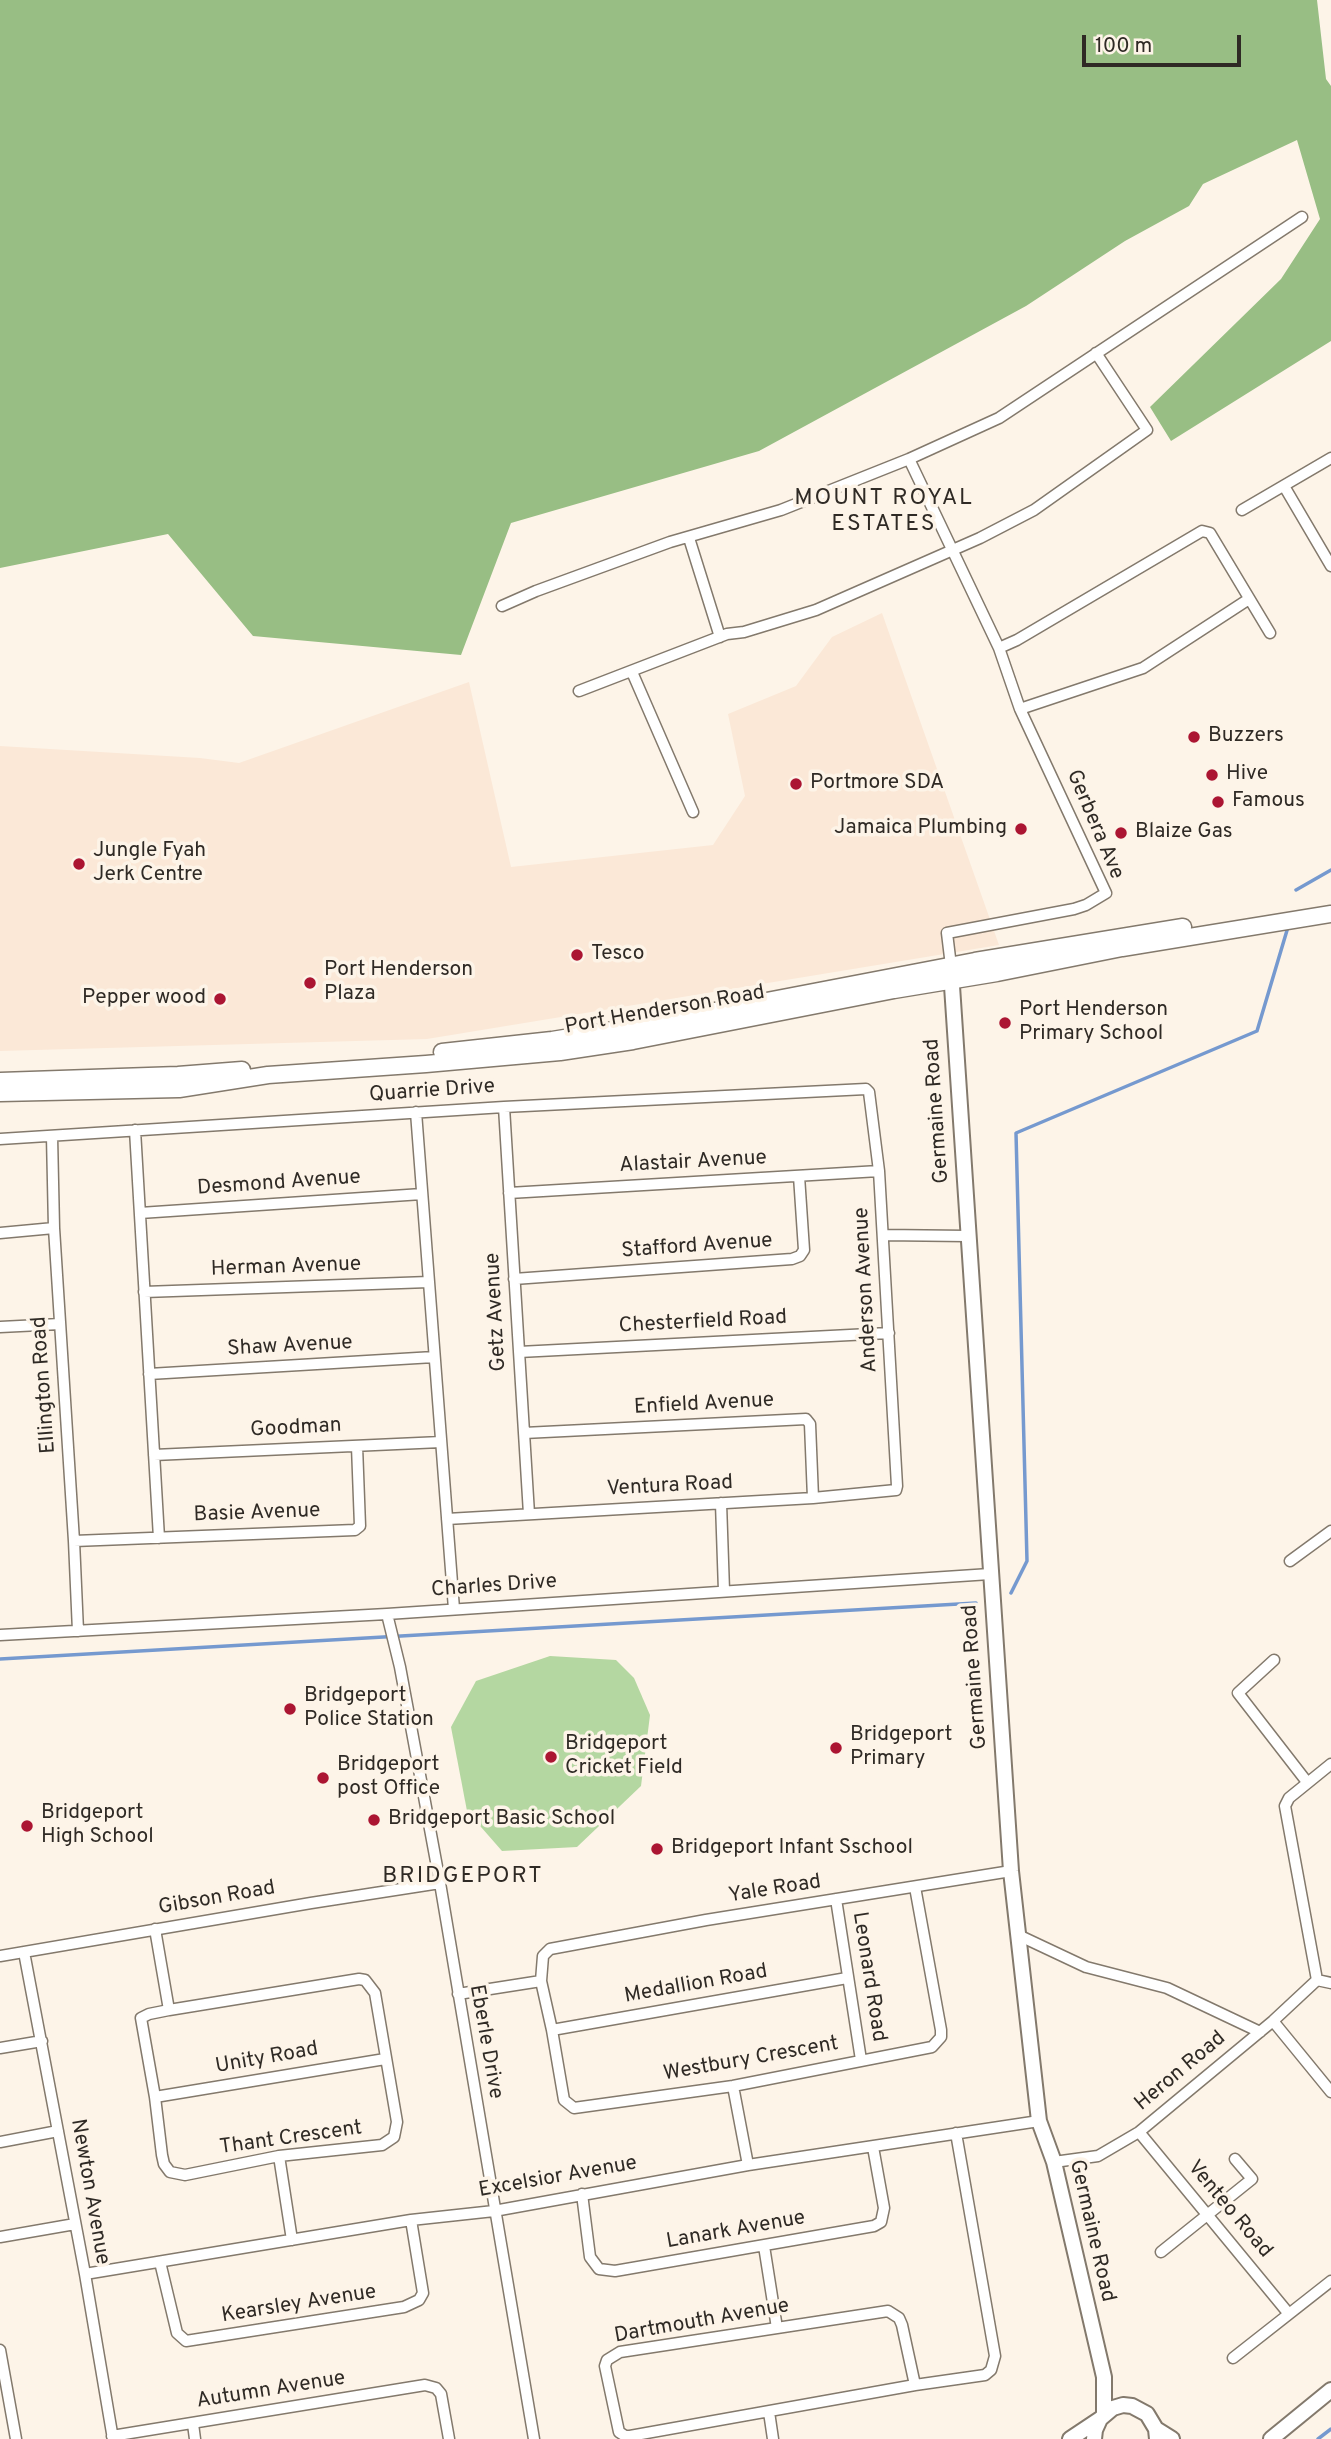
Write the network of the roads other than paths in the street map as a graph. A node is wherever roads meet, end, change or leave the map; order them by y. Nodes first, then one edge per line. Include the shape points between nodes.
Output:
1 (1302, 217) dead end
2 (1096, 353) junction
3 (1331, 458) edge
4 (909, 459) junction
5 (1284, 486) junction
6 (1242, 510) dead end
7 (688, 538) junction
8 (952, 550) junction
9 (1331, 566) edge
10 (1249, 598) junction
11 (502, 606) dead end
12 (1270, 634) dead end
13 (720, 637) junction
14 (999, 648) junction
15 (632, 672) junction
16 (579, 691) dead end
17 (1020, 709) junction
18 (693, 812) dead end
19 (1331, 904) edge
20 (1331, 914) edge
21 (951, 973) junction
22 (0, 1081) edge
23 (866, 1089) joint
24 (0, 1093) edge
25 (504, 1107) junction
26 (416, 1112) junction
27 (135, 1130) junction
28 (52, 1136) junction
29 (0, 1139) edge
30 (879, 1171) junction
31 (799, 1176) junction
32 (509, 1193) junction
33 (422, 1194) junction
34 (140, 1213) junction
35 (54, 1228) junction
36 (0, 1233) edge
37 (883, 1235) junction
38 (967, 1236) junction
39 (514, 1279) junction
40 (429, 1282) junction
41 (144, 1292) junction
42 (60, 1324) junction
43 (0, 1328) edge
44 (889, 1333) junction
45 (519, 1352) junction
46 (434, 1357) junction
47 (149, 1374) junction
48 (524, 1433) junction
49 (441, 1442) junction
50 (357, 1446) junction
51 (154, 1455) junction
52 (896, 1490) joint
53 (813, 1498) junction
54 (720, 1503) junction
55 (529, 1514) junction
56 (447, 1520) junction
57 (1330, 1535) edge
58 (159, 1538) junction
59 (74, 1541) junction
60 (1290, 1561) dead end
61 (990, 1574) junction
62 (724, 1591) junction
63 (454, 1609) junction
64 (387, 1614) junction
65 (78, 1631) junction
66 (0, 1635) edge
67 (1274, 1660) dead end
68 (1331, 1764) edge
69 (1307, 1782) junction
70 (1011, 1871) junction
71 (440, 1883) junction
72 (915, 1886) junction
73 (836, 1899) junction
74 (155, 1929) junction
75 (1018, 1935) junction
76 (24, 1952) junction
77 (546, 1952) joint
78 (0, 1956) edge
79 (847, 1978) junction
80 (1317, 1980) junction
81 (541, 1981) junction
82 (1331, 1983) edge
83 (458, 1994) junction
84 (169, 2010) junction
85 (1273, 2021) junction
86 (552, 2029) junction
87 (1260, 2032) junction
88 (42, 2041) junction
89 (0, 2048) edge
90 (385, 2059) junction
91 (861, 2060) junction
92 (733, 2086) junction
93 (1331, 2092) edge
94 (156, 2097) junction
95 (1039, 2121) junction
96 (58, 2131) junction
97 (1139, 2132) junction
98 (956, 2133) junction
99 (0, 2142) edge
100 (873, 2147) junction
101 (279, 2156) junction
102 (1234, 2159) dead end
103 (1054, 2162) junction
104 (748, 2165) junction
105 (582, 2194) junction
106 (494, 2211) junction
107 (1208, 2215) junction
108 (411, 2220) junction
109 (75, 2224) junction
110 (0, 2237) edge
111 (292, 2240) junction
112 (764, 2246) junction
113 (1161, 2252) dead end
114 (160, 2262) junction
115 (85, 2274) junction
116 (1331, 2281) edge
117 (1289, 2314) junction
118 (777, 2328) junction
119 (0, 2350) edge
120 (1233, 2358) dead end
121 (1104, 2377) junction
122 (915, 2385) junction
123 (1331, 2390) edge
124 (1123, 2405) junction
125 (769, 2412) junction
126 (1102, 2416) junction
127 (193, 2424) junction
128 (1157, 2434) edge
129 (112, 2437) edge
130 (16, 2439) edge
131 (195, 2439) edge
132 (449, 2439) edge
133 (534, 2439) edge
134 (773, 2439) edge
135 (1070, 2439) edge
136 (1094, 2439) edge
137 (1172, 2439) edge
138 (1271, 2439) edge

1 - 2 street
2 - 4 street via 999,418
2 - 8 street via 1145,432 1034,510
3 - 5 street
4 - 7 street via 781,510
4 - 8 street, Gerbera Ave
5 - 6 street
5 - 9 street
7 - 11 street
7 - 13 street
8 - 13 street via 816,610
8 - 14 street, Gerbera Ave
10 - 12 street
10 - 14 street via 1210,533 1202,531
10 - 17 street via 1143,668
13 - 15 street
14 - 17 street, Gerbera Ave
15 - 16 street
15 - 18 street
17 - 21 street, Gerbera Ave via 1106,893 1086,905 947,933
19 - 21 main road, Port Henderson Road
20 - 21 main road, Port Henderson Road
21 - 22 main road, Port Henderson Road via 552,1040 178,1075
21 - 24 main road, Port Henderson Road via 894,990 543,1054 268,1075 180,1089
21 - 38 street, Germaine Road
23 - 25 street, Quarrie Drive
23 - 30 street, Anderson Avenue
25 - 26 street, Quarrie Drive
25 - 32 street, Getz Avenue
26 - 27 street, Quarrie Drive
26 - 33 street
27 - 28 street, Quarrie Drive
27 - 34 street
28 - 29 street, Quarrie Drive
28 - 35 street, Ellington Road
30 - 31 street, Alastair Avenue
30 - 37 street, Anderson Avenue
31 - 32 street, Alastair Avenue
31 - 39 street, Stafford Avenue via 804,1250 792,1259
32 - 39 street, Getz Avenue
33 - 34 street, Desmond Avenue
33 - 40 street
34 - 41 street
35 - 36 street
35 - 42 street, Ellington Road
37 - 38 street
37 - 44 street, Anderson Avenue
38 - 61 street, Germaine Road
39 - 45 street, Getz Avenue
40 - 41 street, Herman Avenue
40 - 46 street
41 - 47 street
42 - 43 street
42 - 59 street, Ellington Road
44 - 45 street, Chesterfield Road
44 - 52 street, Anderson Avenue
45 - 48 street, Getz Avenue
46 - 47 street, Shaw Avenue
46 - 49 street
47 - 51 street
48 - 53 street, Enfield Avenue via 806,1419 810,1424
48 - 55 street, Getz Avenue
49 - 50 street, Goodman
49 - 56 street
50 - 51 street, Goodman
50 - 58 street, Basie Avenue via 358,1529
51 - 58 street
52 - 53 street, Ventura Road
53 - 54 street, Ventura Road
54 - 55 street, Ventura Road
54 - 62 street
55 - 56 street, Ventura Road
56 - 63 street
57 - 60 street
58 - 59 street, Basie Avenue
59 - 65 street, Ellington Road
61 - 62 street, Charles Drive
61 - 70 street, Germaine Road
62 - 63 street, Charles Drive
63 - 64 street, Charles Drive
64 - 65 street, Charles Drive
64 - 71 street, Eberle Drive
65 - 66 street, Charles Drive
67 - 69 street via 1238,1693
68 - 69 street
69 - 80 street via 1285,1806
70 - 72 street, Yale Road
70 - 75 street, Germaine Road
71 - 74 street, Gibson Road
71 - 83 street, Eberle Drive
72 - 73 street, Yale Road
72 - 91 street, Westbury Crescent via 941,2037 932,2047
73 - 77 street, Yale Road
73 - 79 street, Leonard Road
74 - 76 street, Gibson Road
74 - 84 street
75 - 87 street via 1086,1967 1176,1992
75 - 95 street, Germaine Road
76 - 78 street, Gibson Road
76 - 88 street, Newton Avenue
77 - 81 street, Westbury Crescent
79 - 86 street, Medallion Road
79 - 91 street, Leonard Road
80 - 82 street
80 - 85 street, Heron Road
81 - 83 street
81 - 86 street, Westbury Crescent
83 - 106 street, Eberle Drive
84 - 90 street, Thant Crescent via 365,1980 375,1993
84 - 94 street, Thant Crescent via 144,2015 141,2022
85 - 87 street, Heron Road
85 - 93 street
86 - 92 street, Westbury Crescent via 564,2099 574,2108
87 - 97 street, Heron Road
88 - 89 street
88 - 96 street, Newton Avenue
90 - 94 street, Unity Road
90 - 101 street, Thant Crescent via 397,2122 394,2137 382,2146
91 - 92 street, Westbury Crescent
92 - 104 street
94 - 101 street, Thant Crescent via 162,2155 170,2172 185,2175
95 - 98 street, Excelsior Avenue
95 - 103 street, Germaine Road
96 - 99 street
96 - 109 street, Newton Avenue
97 - 103 street, Heron Road via 1098,2156
97 - 107 street, Venteo Road
98 - 100 street, Excelsior Avenue
98 - 122 street, Dartmouth Avenue via 995,2364 992,2371 978,2377
100 - 104 street, Excelsior Avenue
100 - 112 street, Lanark Avenue via 884,2208 881,2222
101 - 111 street
102 - 107 street via 1252,2179
103 - 121 street, Germaine Road
104 - 105 street, Excelsior Avenue
105 - 106 street, Excelsior Avenue
105 - 112 street, Lanark Avenue via 590,2257 606,2272
106 - 108 street, Excelsior Avenue
106 - 133 street, Eberle Drive
107 - 113 street
107 - 117 street, Venteo Road
108 - 111 street, Excelsior Avenue
108 - 114 street, Kearsley Avenue via 423,2293 404,2307 186,2342 177,2333
109 - 110 street
109 - 115 street, Newton Avenue
111 - 114 street, Excelsior Avenue
112 - 118 street
114 - 115 street, Excelsior Avenue
115 - 129 street, Newton Avenue
116 - 117 street
117 - 120 street
118 - 122 street, Dartmouth Avenue via 894,2313 900,2318
118 - 125 street, Dartmouth Avenue via 620,2352 605,2366 619,2431 625,2436
119 - 130 street
121 - 124 street, Germaine Road
121 - 126 street, Germaine Road
122 - 125 street, Dartmouth Avenue
123 - 138 street
124 - 126 street
124 - 128 street via 1147,2414
125 - 134 street
126 - 135 street
126 - 136 street, Germaine Road
127 - 129 street, Autumn Avenue
127 - 131 street
127 - 132 street, Autumn Avenue via 425,2385 440,2394
128 - 137 street

